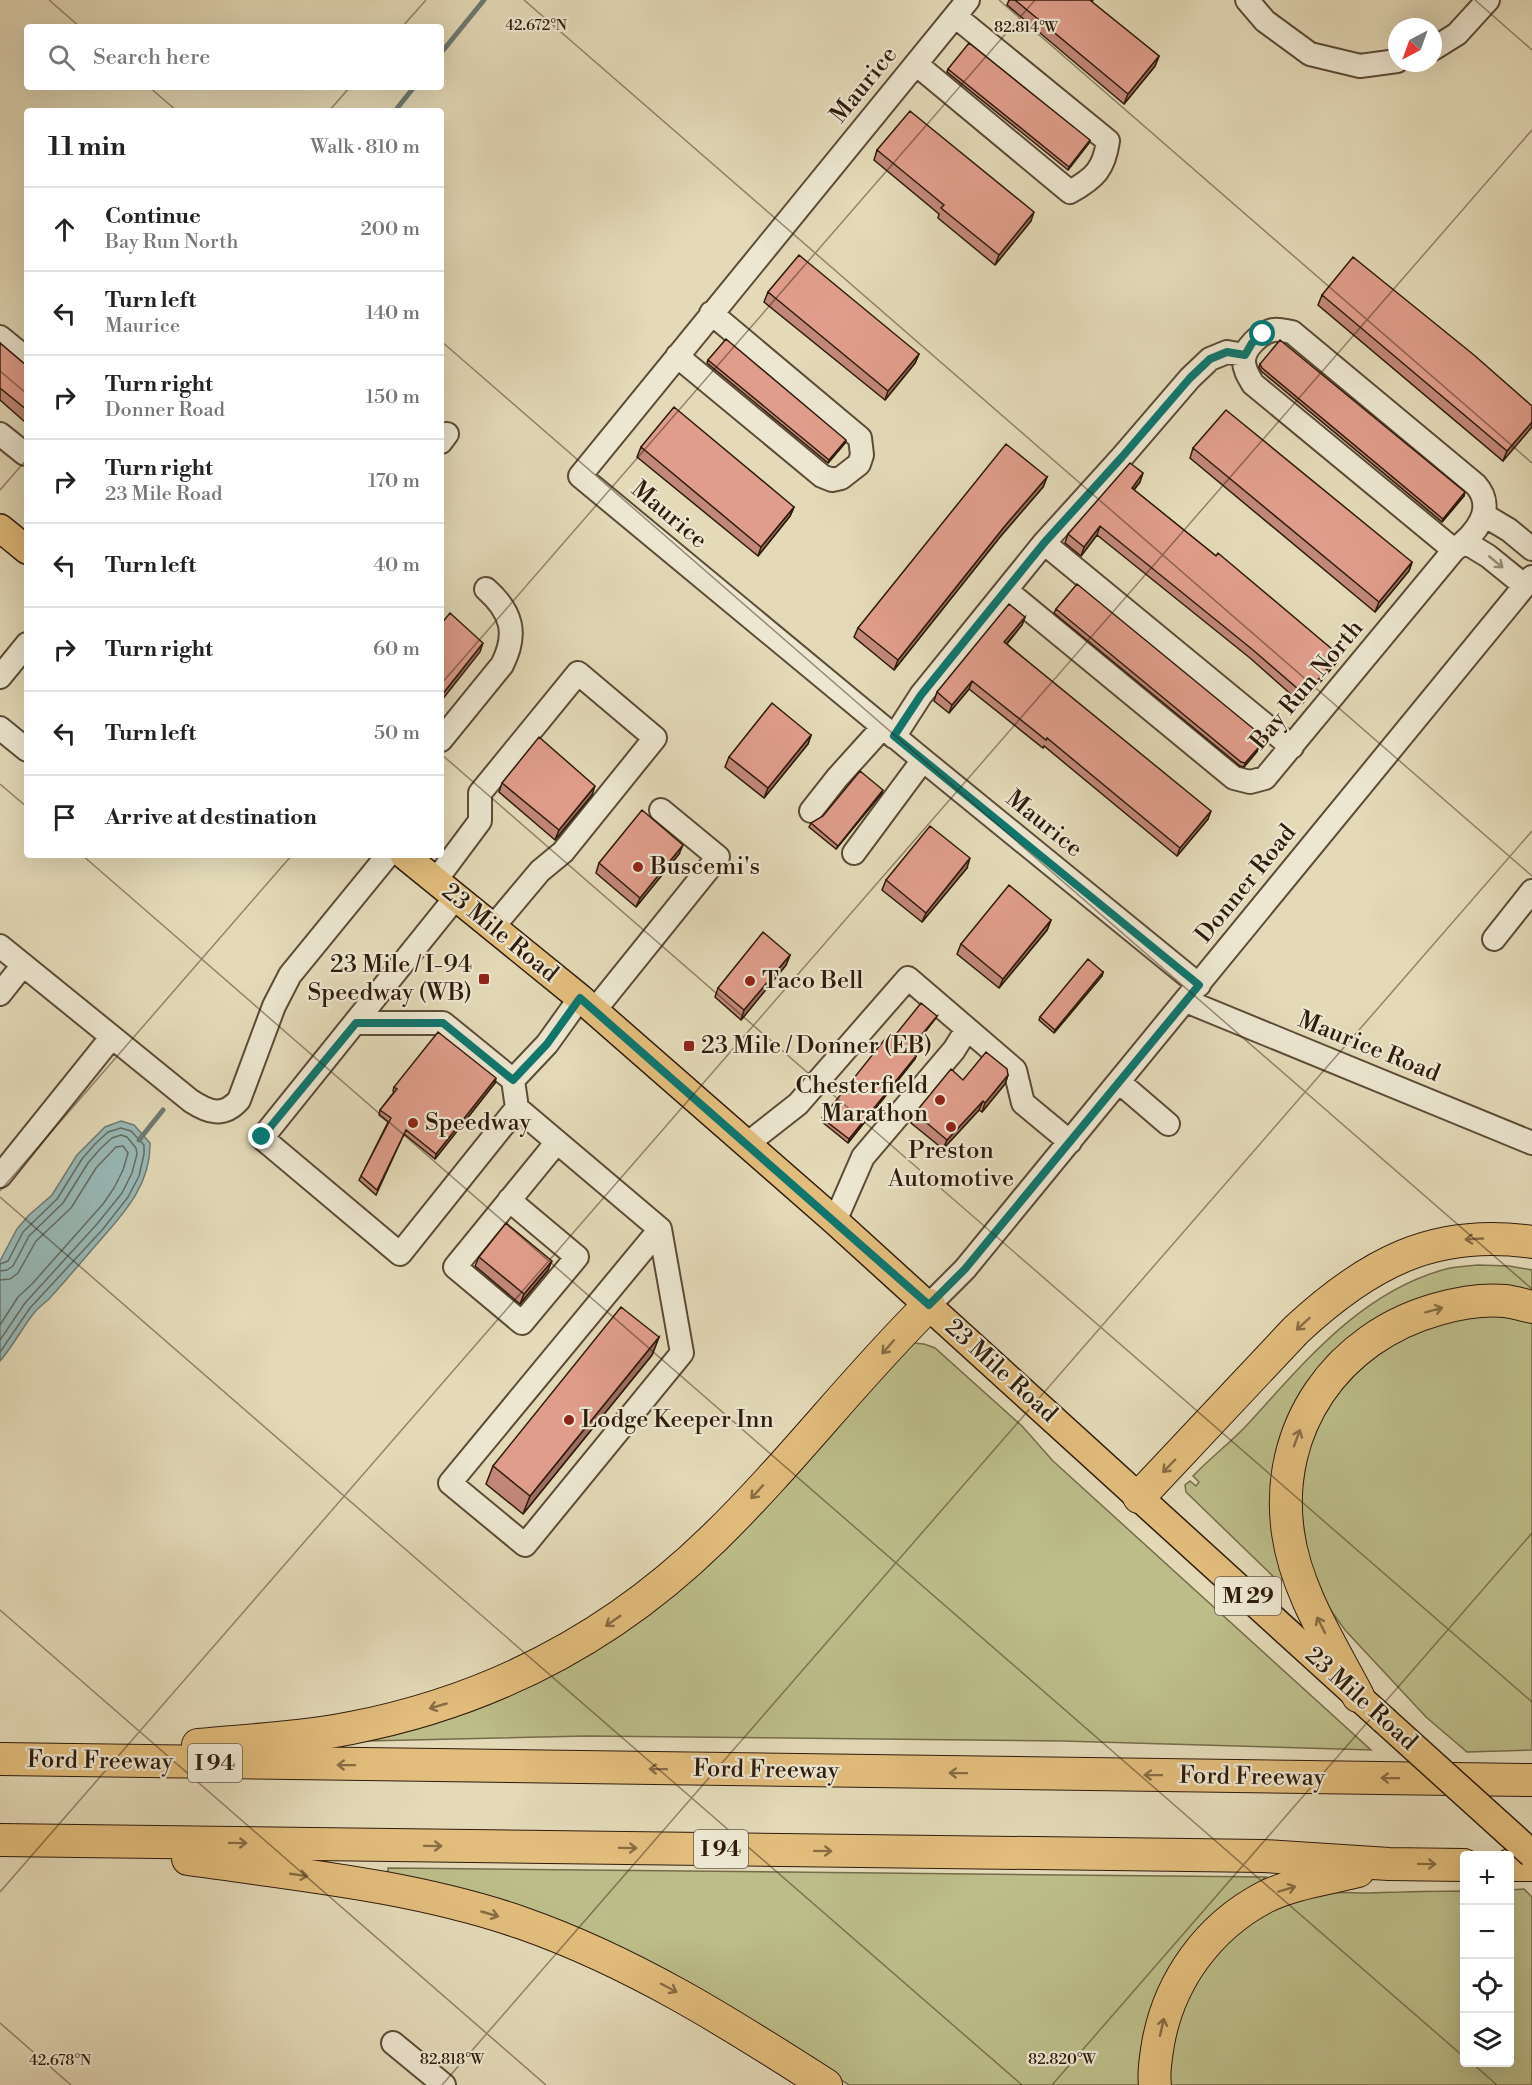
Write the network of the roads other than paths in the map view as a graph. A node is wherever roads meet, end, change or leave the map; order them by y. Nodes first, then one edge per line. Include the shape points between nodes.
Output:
1 (1247, 0) edge
2 (1488, 0) edge
3 (962, 8) edge
4 (1442, 43) edge
5 (1388, 62) edge
6 (916, 64) junction
7 (711, 314) junction
8 (0, 337) edge
9 (1245, 355) junction
10 (24, 357) edge
11 (677, 357) junction
12 (0, 434) edge
13 (24, 453) edge
14 (1484, 515) junction
15 (0, 528) edge
16 (1044, 543) junction
17 (1460, 546) junction
18 (24, 548) edge
19 (1532, 549) edge
20 (1528, 582) edge
21 (486, 589) dead end
22 (1007, 591) junction
23 (24, 648) edge
24 (0, 677) edge
25 (0, 728) edge
26 (888, 732) junction
27 (444, 736) edge
28 (1292, 747) junction
29 (24, 748) edge
30 (923, 760) junction
31 (661, 810) dead end
32 (811, 811) dead end
33 (854, 853) dead end
34 (386, 858) edge
35 (408, 858) edge
36 (446, 888) junction
37 (1532, 891) edge
38 (493, 927) junction
39 (1494, 939) dead end
40 (0, 946) edge
41 (23, 965) junction
42 (1192, 993) junction
43 (0, 994) edge
44 (587, 1005) junction
45 (356, 1023) junction
46 (967, 1029) junction
47 (111, 1038) junction
48 (513, 1080) junction
49 (1119, 1082) junction
50 (517, 1108) junction
51 (1168, 1124) dead end
52 (557, 1142) junction
53 (1070, 1142) junction
54 (1532, 1143) edge
55 (747, 1144) junction
56 (0, 1176) edge
57 (509, 1200) junction
58 (835, 1221) junction
59 (660, 1230) junction
60 (1532, 1242) edge
61 (929, 1305) junction
62 (1532, 1307) edge
63 (1139, 1497) junction
64 (1358, 1696) junction
65 (13, 1760) edge
66 (1532, 1780) edge
67 (0, 1840) edge
68 (54, 1841) junction
69 (1532, 1854) edge
70 (1389, 1864) junction
71 (1460, 1864) edge
72 (1514, 1865) edge
73 (1532, 1865) edge
74 (393, 2043) dead end
75 (444, 2085) edge
76 (826, 2085) edge
77 (1155, 2085) edge

1 - 5 street via 1265,21 1310,54 1360,66
2 - 4 street via 1457,34
3 - 6 street, Maurice
3 - 6 street via 1108,141 1106,157 1098,172 1070,192
6 - 7 street, Maurice
7 - 11 street, Maurice
7 - 11 street via 860,438 859,464 841,478 831,480 822,476
8 - 10 street
9 - 14 street via 1263,334 1274,330 1292,332 1476,485 1486,503
9 - 16 street via 1227,352 1210,359
9 - 17 street via 1244,364 1253,384
11 - 26 street, Maurice via 580,476
12 - 13 street
14 - 17 street, Bay Run North
14 - 19 street
15 - 18 main road
16 - 22 street
16 - 28 street
17 -> 20 street via 1488,556
17 - 28 street, Bay Run North
20 - 42 street, Donner Road
21 - 27 street via 508,615 512,633 509,651
22 - 26 street
22 - 28 street, Bay Run North via 1234,778 1251,782 1265,778
23 - 24 street
25 - 29 street
26 - 30 street, Maurice
26 - 32 street via 837,778
30 - 33 street
30 - 42 street, Maurice
31 - 44 street via 718,857
34 - 47 street via 290,975 233,1107 211,1112 201,1108
35 - 36 main road, 23 Mile Road / M 29
36 - 38 main road, 23 Mile Road / M 29
36 - 38 street via 480,821 480,793 578,673 655,738 563,852 540,871
36 - 45 street
37 - 39 street
38 - 44 main road, 23 Mile Road / M 29
40 - 41 street
41 - 43 street
41 - 47 street
42 - 49 street, Donner Road
42 - 54 street, Maurice Road
44 - 48 street
44 - 55 main road, 23 Mile Road / M 29
45 - 48 street via 443,1023
45 - 50 street via 262,1137 400,1254
46 - 53 street via 1015,1070 1023,1103
46 - 55 street via 908,978 798,1104
46 - 58 street via 954,1050 863,1157
47 - 56 street
48 - 50 street
49 - 51 street
49 - 53 street, Donner Road
50 - 52 street
52 - 57 street
52 - 59 street
53 - 61 street, Donner Road via 965,1269
55 - 58 main road, 23 Mile Road / M 29
57 - 57 street via 455,1267 522,1323 577,1257
58 - 61 main road, 23 Mile Road / M 29
59 - 59 street via 682,1353 525,1545 450,1483
60 -> 63 highway via 1466,1239 1413,1252 1376,1268 1296,1330
61 - 63 main road, 23 Mile Road / M 29
61 -> 65 highway via 685,1566 605,1626 527,1671 446,1704 350,1729
64 -> 62 highway via 1307,1598 1288,1534 1288,1472 1305,1419 1340,1366 1389,1327 1416,1315 1477,1301 1506,1301
63 - 64 main road, 23 Mile Road / M 29
64 - 69 main road, 23 Mile Road / M 29, bridge
66 -> 65 highway, Ford Freeway / I 94
67 - 68 highway, I 94
68 -> 70 highway, I 94 via 1264,1856
68 -> 76 highway via 356,1882 522,1923 670,1988
70 -> 71 highway, I 94
77 -> 70 highway via 1162,2023 1171,1999 1182,1975 1220,1928 1242,1910 1276,1893
72 - 73 highway
74 - 75 street

